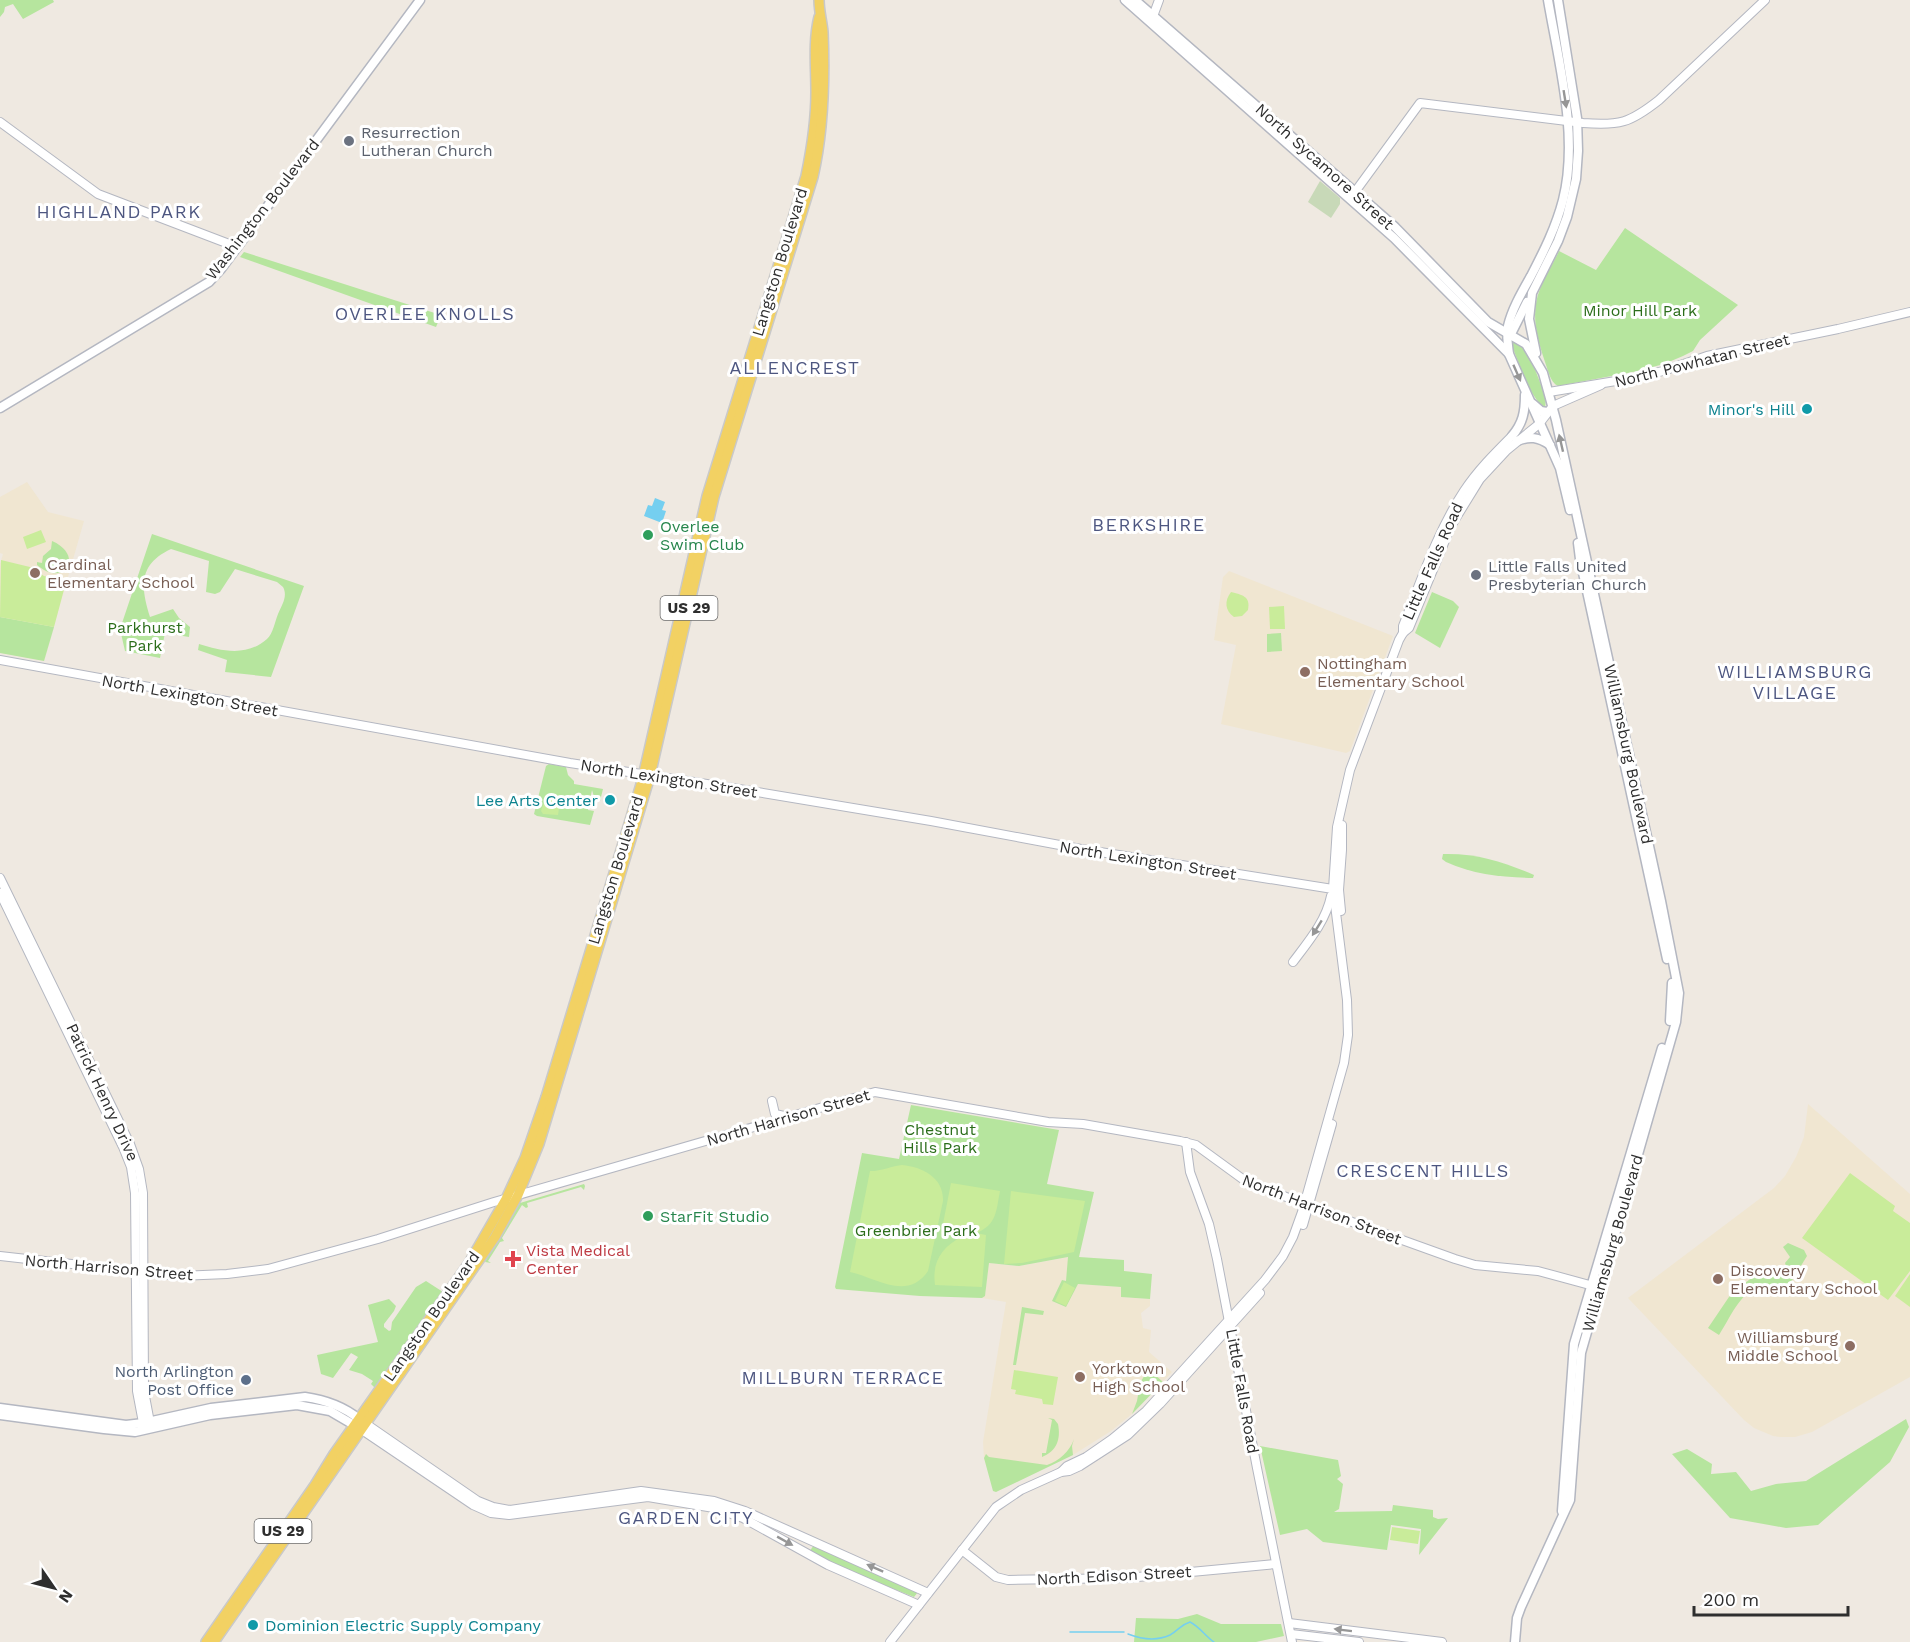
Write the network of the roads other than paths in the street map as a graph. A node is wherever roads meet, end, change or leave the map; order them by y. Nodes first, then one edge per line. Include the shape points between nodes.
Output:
1 (420, 0) edge
2 (819, 0) edge
3 (1125, 0) edge
4 (1135, 0) edge
5 (1159, 0) edge
6 (1548, 0) edge
7 (1558, 0) edge
8 (1765, 0) edge
9 (1152, 19) junction
10 (1568, 121) junction
11 (0, 122) edge
12 (1578, 123) junction
13 (0, 127) edge
14 (17, 137) junction
15 (1352, 195) junction
16 (237, 248) junction
17 (1531, 295) junction
18 (1910, 312) edge
19 (1512, 314) junction
20 (1484, 323) junction
21 (1509, 335) junction
22 (1509, 354) junction
23 (1539, 366) junction
24 (1601, 385) junction
25 (1526, 391) junction
26 (1549, 392) junction
27 (1530, 402) junction
28 (0, 408) edge
29 (1550, 409) junction
30 (1539, 424) junction
31 (1515, 439) junction
32 (1550, 446) junction
33 (0, 660) edge
34 (647, 775) junction
35 (0, 878) edge
36 (1336, 890) junction
37 (0, 893) edge
38 (1293, 962) dead end
39 (772, 1101) dead end
40 (789, 1116) junction
41 (1186, 1143) junction
42 (518, 1195) junction
43 (506, 1199) junction
44 (1307, 1205) junction
45 (0, 1256) edge
46 (140, 1272) junction
47 (1595, 1286) junction
48 (1230, 1322) junction
49 (0, 1408) edge
50 (0, 1415) edge
51 (361, 1424) junction
52 (147, 1426) junction
53 (962, 1550) junction
54 (1276, 1564) junction
55 (928, 1593) junction
56 (919, 1605) junction
57 (1289, 1623) junction
58 (1292, 1638) edge
59 (206, 1642) edge
60 (214, 1642) edge
61 (890, 1642) edge
62 (1359, 1642) edge
63 (1442, 1642) edge
64 (1515, 1642) edge

1 - 16 main road, Washington Boulevard
2 - 34 main road, Langston Boulevard / US 29 via 823,105 816,162 711,507
3 - 9 main road, North Sycamore Street
4 - 9 main road, North Sycamore Street
5 - 9 street
6 -> 10 main road, Williamsburg Boulevard
7 - 12 main road
8 - 12 street via 1643,113 1626,122
9 - 15 main road, North Sycamore Street
10 - 12 street
10 - 15 street via 1420,103
10 - 19 main road, Williamsburg Boulevard via 1568,177 1558,219
11 - 14 street
12 - 17 main road via 1576,179 1567,217
13 - 14 street
14 - 16 street via 98,194
15 - 20 main road, North Sycamore Street via 1395,227
16 - 28 main road, Washington Boulevard via 209,282
17 - 21 main road
17 - 23 main road via 1529,319
18 - 24 street, North Powhatan Street via 1707,356 1650,375
19 - 20 main road via 1503,323
19 - 21 main road, Williamsburg Boulevard
20 - 21 main road, North Sycamore Street via 1498,336
20 - 22 main road, North Sycamore Street
21 - 22 main road, Williamsburg Boulevard
21 - 23 main road, Williamsburg Boulevard via 1526,344
22 -> 25 main road, Williamsburg Boulevard
23 - 26 main road, Williamsburg Boulevard
24 - 26 street, North Powhatan Street
24 - 29 street, North Powhatan Street
25 - 27 main road, Williamsburg Boulevard
25 - 31 main road via 1525,412
26 - 29 main road, Williamsburg Boulevard
27 - 29 main road via 1541,411
27 - 30 main road, Williamsburg Boulevard
29 - 30 street, Little Falls Road
47 -> 29 main road, Williamsburg Boulevard via 1676,1022 1679,993 1626,737
30 - 31 street, Little Falls Road
30 - 32 main road, Williamsburg Boulevard
31 - 32 main road via 1531,437
31 - 36 street, Little Falls Road via 1460,509 1379,691 1354,760 1341,828
32 - 47 main road, Williamsburg Boulevard via 1560,468 1579,547 1673,988 1670,1021
33 - 34 street, North Lexington Street
34 - 36 street, North Lexington Street
34 - 42 main road, Langston Boulevard / US 29 via 544,1131
34 - 43 main road, Langston Boulevard / US 29 via 546,1097
35 - 46 street, Patrick Henry Drive via 136,1158 143,1192
36 -> 38 street via 1324,917
36 - 44 street, Little Falls Road via 1353,1017 1351,1050
37 - 46 street, Patrick Henry Drive via 131,1167
39 - 40 street via 775,1113
40 - 41 street, North Harrison Street via 875,1092
40 - 42 street, North Harrison Street
41 - 44 street, North Harrison Street via 1207,1152 1244,1180
41 - 48 street, Little Falls Road via 1190,1172 1213,1241
42 - 43 street, North Harrison Street
42 - 51 main road, Langston Boulevard / US 29 via 495,1237
43 - 46 street, North Harrison Street via 268,1269 179,1276
43 - 51 main road, Langston Boulevard / US 29 via 469,1263
44 - 47 street, North Harrison Street via 1475,1265 1538,1271
44 - 48 street, Little Falls Road via 1283,1256
45 - 46 street, North Harrison Street
46 - 52 street, Patrick Henry Drive
47 - 64 main road, Williamsburg Boulevard via 1581,1353 1570,1500 1521,1607
48 - 53 street, Little Falls Road via 1141,1424 1094,1458 1015,1493 996,1507
48 - 54 street, Little Falls Road
49 - 52 main road
50 - 52 main road via 125,1432
51 - 52 main road via 335,1404 305,1397 211,1408
55 -> 51 street via 745,1511 714,1501 640,1491 510,1509 484,1504
51 -> 56 street via 473,1505 491,1513 509,1515 648,1497 714,1508 743,1518 828,1565
51 - 59 main road, Langston Boulevard / US 29
51 - 60 main road, Langston Boulevard / US 29
53 - 54 street, North Edison Street via 996,1577 1008,1580 1126,1578
53 - 55 street, Little Falls Road
54 - 57 street, Little Falls Road
55 - 56 street, Little Falls Road
56 - 61 street, Little Falls Road
57 - 58 street, Little Falls Road
63 -> 57 street
58 - 62 street

